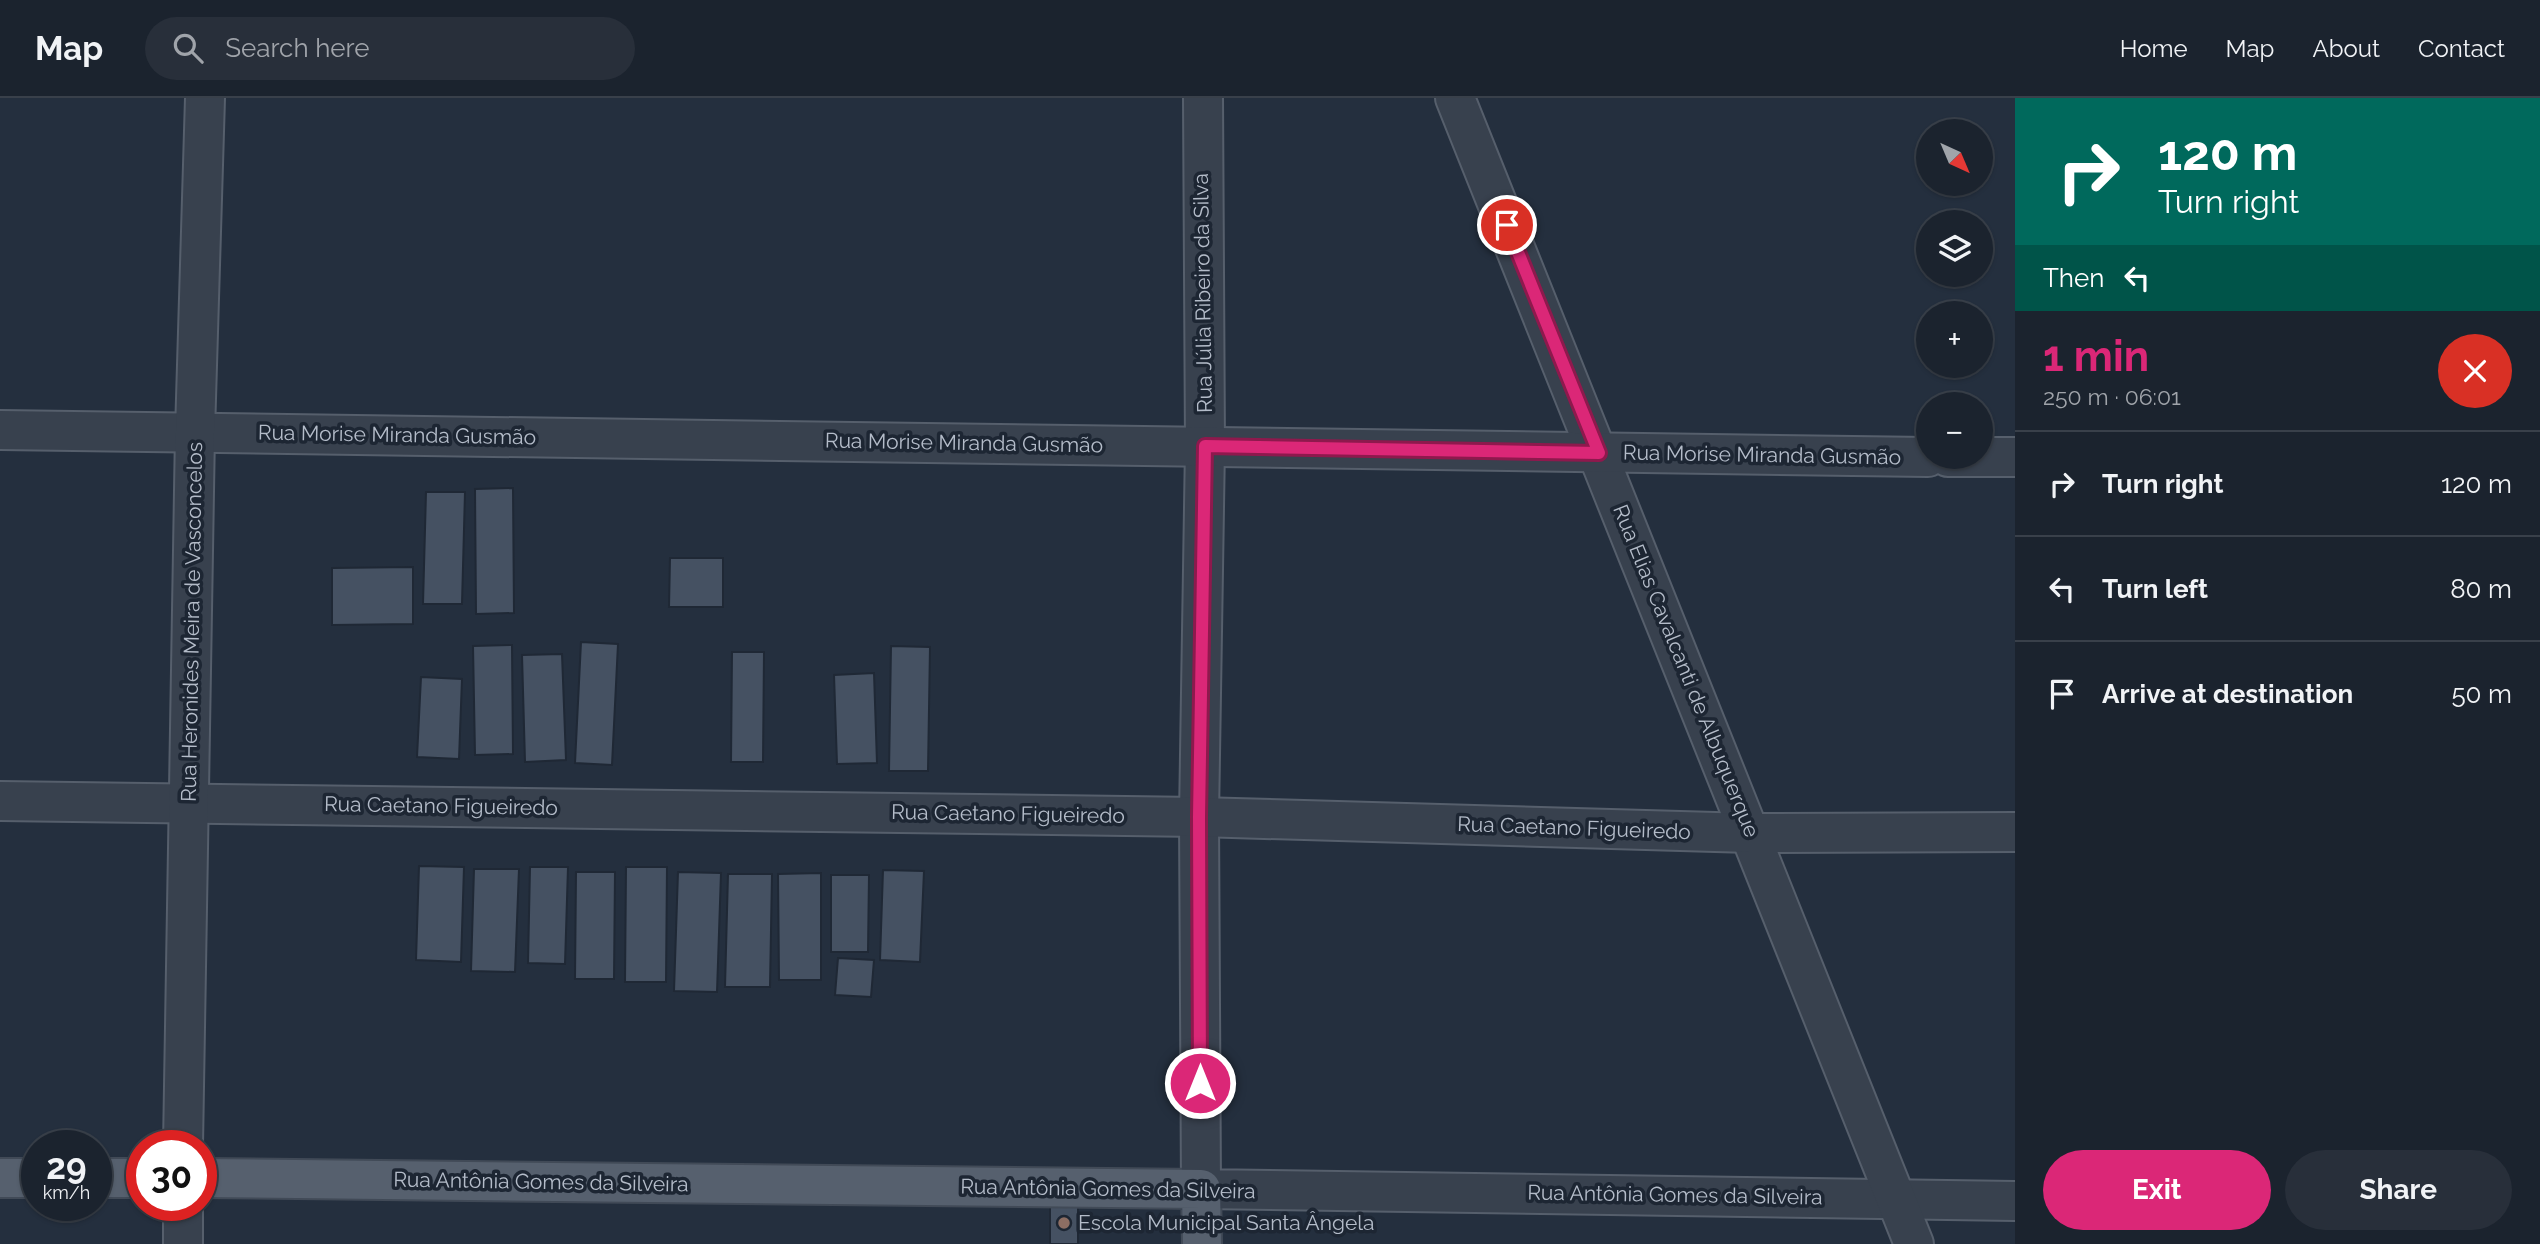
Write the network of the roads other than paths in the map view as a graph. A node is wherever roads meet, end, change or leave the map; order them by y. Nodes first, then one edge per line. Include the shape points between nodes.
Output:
1 (205, 98) edge
2 (1203, 98) edge
3 (1455, 98) edge
4 (0, 430) edge
5 (195, 432) junction
6 (1205, 446) junction
7 (1599, 453) junction
8 (1916, 457) edge
9 (1993, 457) edge
10 (2015, 457) edge
11 (0, 801) edge
12 (190, 803) junction
13 (1199, 817) junction
14 (2015, 832) edge
15 (1750, 833) junction
16 (183, 1130) edge
17 (0, 1178) edge
18 (21, 1178) edge
19 (217, 1178) edge
20 (1200, 1189) junction
21 (1896, 1198) junction
22 (2015, 1200) edge
23 (183, 1221) edge
24 (183, 1244) edge
25 (1202, 1244) edge
26 (1914, 1244) edge

1 - 5 street, Rua Heronides Meira de Vasconcelos
2 - 6 street, Rua Júlia Ribeiro da Silva
3 - 7 street, Rua Elias Cavalcanti de Albuquerque
4 - 5 street, Rua Morise Miranda Gusmão
5 - 6 street, Rua Morise Miranda Gusmão
5 - 12 street, Rua Heronides Meira de Vasconcelos
6 - 7 street, Rua Morise Miranda Gusmão
6 - 13 street, Rua Júlia Ribeiro da Silva
7 - 8 street, Rua Morise Miranda Gusmão
7 - 15 street, Rua Elias Cavalcanti de Albuquerque
9 - 10 street
11 - 12 street, Rua Caetano Figueiredo
12 - 13 street, Rua Caetano Figueiredo
12 - 16 street, Rua Heronides Meira de Vasconcelos
13 - 15 street, Rua Caetano Figueiredo
13 - 20 street, Rua Júlia Ribeiro da Silva
14 - 15 street, Rua Caetano Figueiredo
15 - 21 street, Rua Elias Cavalcanti de Albuquerque
17 - 18 main road
19 - 20 main road, Rua Antônia Gomes da Silveira
20 - 21 street, Rua Antônia Gomes da Silveira
20 - 25 main road, Rua Júlia Ribeiro da Silva
21 - 22 street, Rua Antônia Gomes da Silveira
21 - 26 street, Rua Elias Cavalcanti de Albuquerque
23 - 24 street

